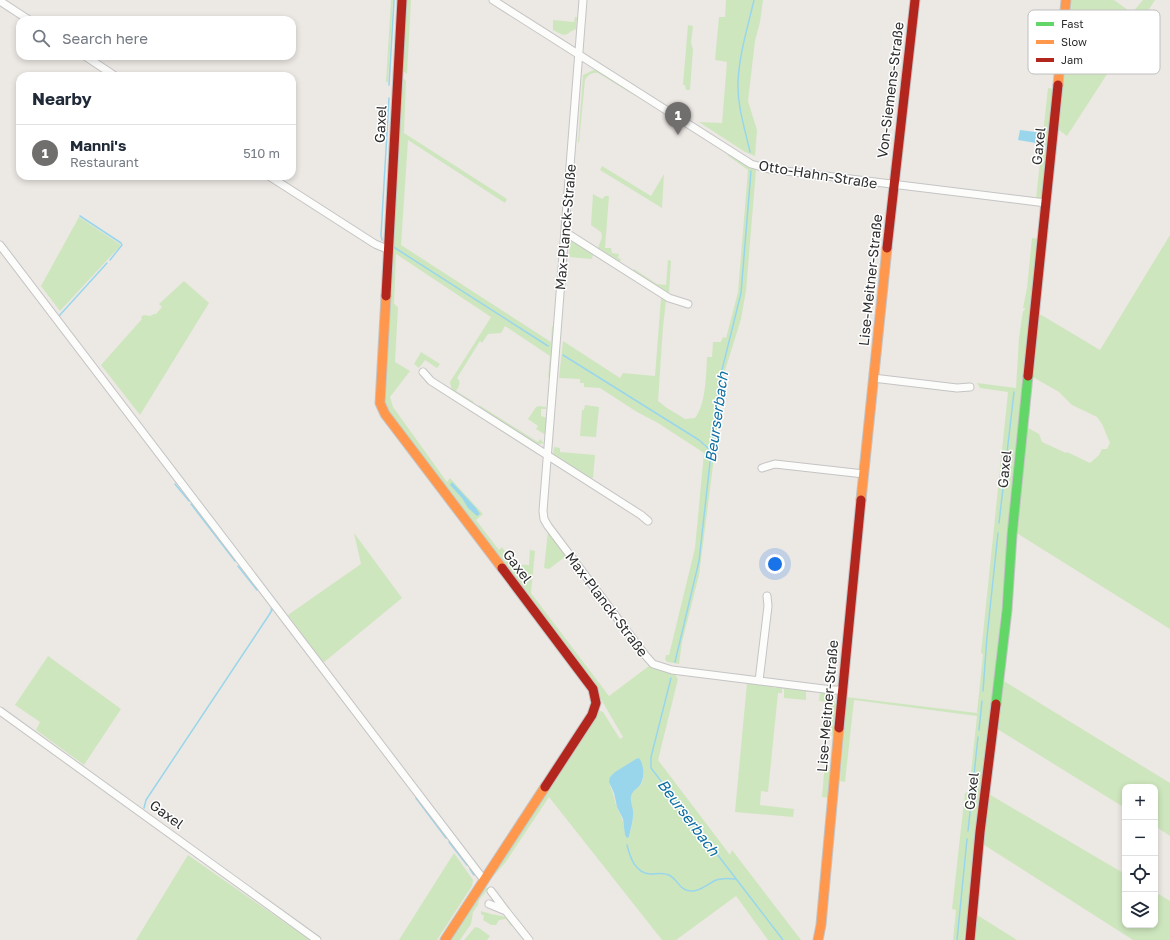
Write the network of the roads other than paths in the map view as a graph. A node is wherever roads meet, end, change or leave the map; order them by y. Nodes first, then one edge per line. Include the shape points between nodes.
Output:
1 (402, 0) edge
2 (493, 0) edge
3 (583, 0) edge
4 (915, 0) edge
5 (1066, 0) edge
6 (0, 1) edge
7 (1065, 10) edge
8 (24, 16) edge
9 (579, 55) junction
10 (90, 60) edge
11 (109, 72) edge
12 (1059, 74) edge
13 (276, 180) edge
14 (894, 184) junction
15 (1046, 203) junction
16 (565, 232) junction
17 (0, 245) edge
18 (387, 249) junction
19 (688, 304) dead end
20 (424, 372) dead end
21 (874, 378) junction
22 (970, 387) dead end
23 (548, 454) junction
24 (762, 468) dead end
25 (864, 474) junction
26 (648, 521) dead end
27 (767, 596) dead end
28 (760, 681) junction
29 (842, 690) junction
30 (0, 711) edge
31 (484, 880) junction
32 (491, 891) dead end
33 (489, 904) dead end
34 (506, 911) junction
35 (317, 940) edge
36 (445, 940) edge
37 (529, 940) edge
38 (818, 940) edge
39 (970, 940) edge

1 - 18 street, Gaxel
2 - 9 street, Otto-Hahn-Straße
3 - 9 street, Max-Planck-Straße
4 - 14 street, Von-Siemens-Straße
5 - 7 street, Gaxel
6 - 8 street
9 - 14 street, Otto-Hahn-Straße via 751,164 769,169
9 - 16 street, Max-Planck-Straße
10 - 11 street
12 - 15 street, Gaxel
13 - 18 street via 375,244
14 - 15 street, Otto-Hahn-Straße
14 - 21 street, Lise-Meitner-Straße
15 - 39 street, Gaxel via 1012,535 1007,610 980,832
16 - 19 street via 669,298
16 - 23 street, Max-Planck-Straße
17 - 31 street
18 - 31 street, Gaxel via 380,403 382,409 596,696 592,715
20 - 23 street via 431,381
21 - 22 street via 957,388
21 - 25 street, Lise-Meitner-Straße
23 - 26 street
23 - 28 street, Max-Planck-Straße via 543,511 545,522 649,661 672,670
24 - 25 street via 775,464
25 - 29 street, Lise-Meitner-Straße
27 - 28 street
28 - 29 street, Max-Planck-Straße
29 - 38 street, Lise-Meitner-Straße
30 - 35 street, Gaxel
31 - 36 street, Gaxel
32 - 34 street
33 - 34 street
34 - 37 street

